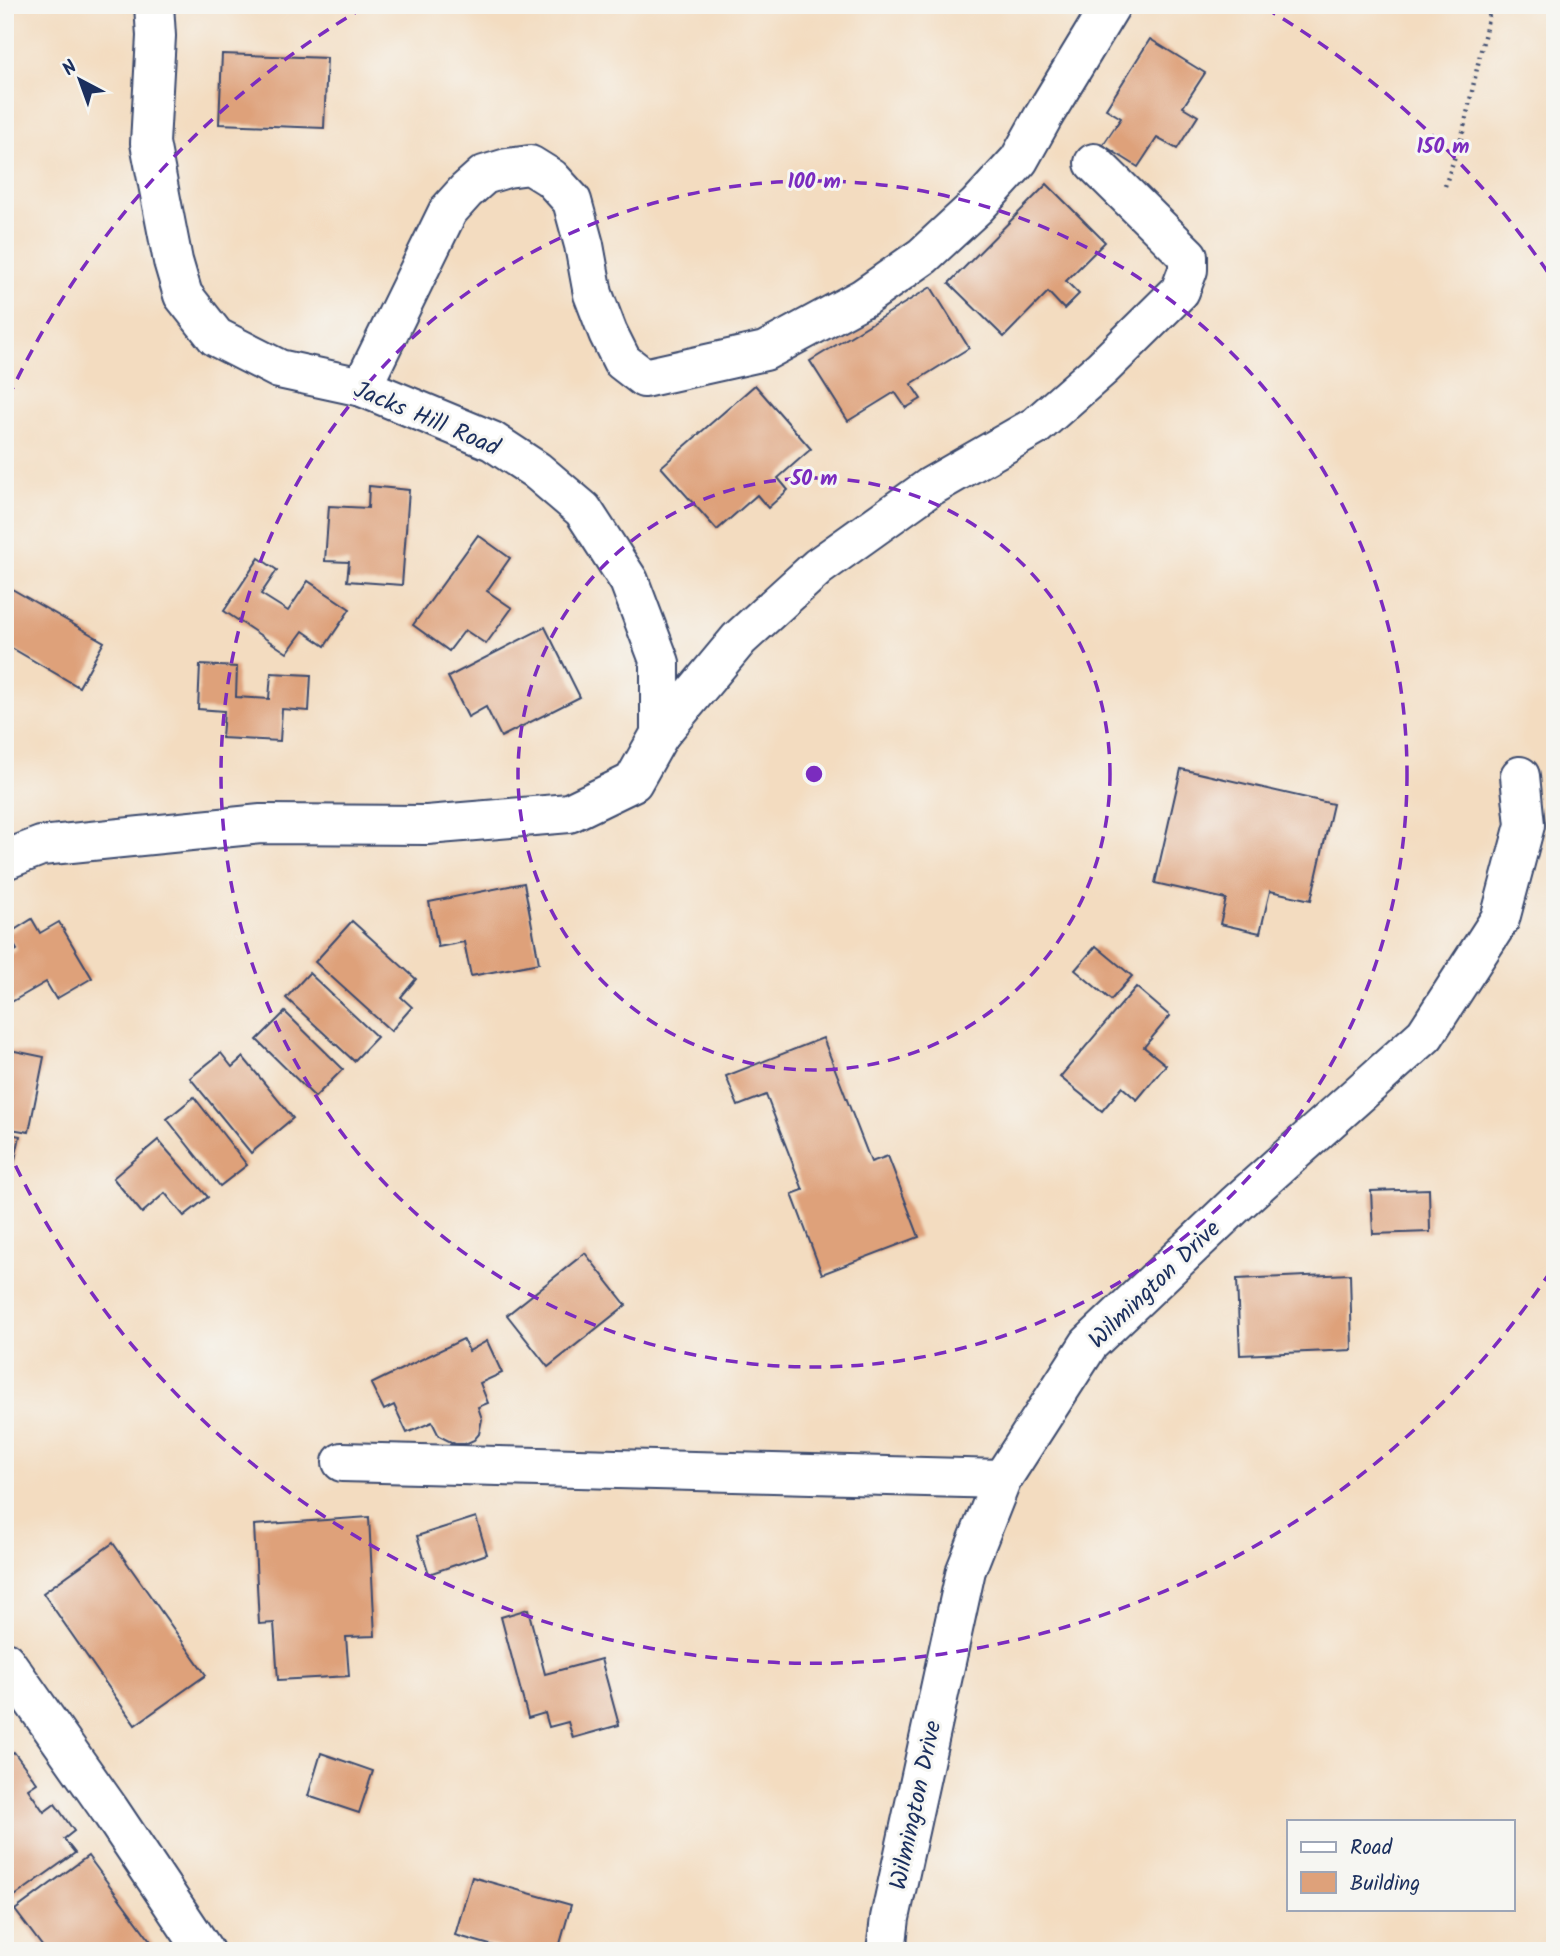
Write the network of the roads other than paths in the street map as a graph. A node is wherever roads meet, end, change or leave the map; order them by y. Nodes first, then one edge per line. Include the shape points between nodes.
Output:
1 (153, 5) edge
2 (1111, 5) edge
3 (1094, 163) dead end
4 (362, 387) junction
5 (660, 734) junction
6 (1520, 776) dead end
7 (5, 860) edge
8 (342, 1462) dead end
9 (1002, 1479) junction
10 (5, 1661) edge
11 (204, 1951) edge
12 (886, 1951) edge

1 - 4 street, Jacks Hill Road via 156,37 150,143 183,295 216,337 279,369
2 - 4 street via 1019,160 977,206 923,256 863,299 765,351 644,379 622,361 608,333 593,294 572,201 551,178 530,165 484,175 449,211
3 - 5 street via 1188,256 1180,291 1036,426 930,487 818,567 738,639
4 - 5 street, Jacks Hill Road via 492,441 583,510 629,581 660,663
5 - 7 street, Jacks Hill Road via 633,782 569,813 427,825 261,824 41,846
6 - 9 street, Wilmington Drive via 1525,825 1500,919 1425,1035 1089,1344
8 - 9 street
9 - 12 street, Wilmington Drive via 966,1570
10 - 11 street

